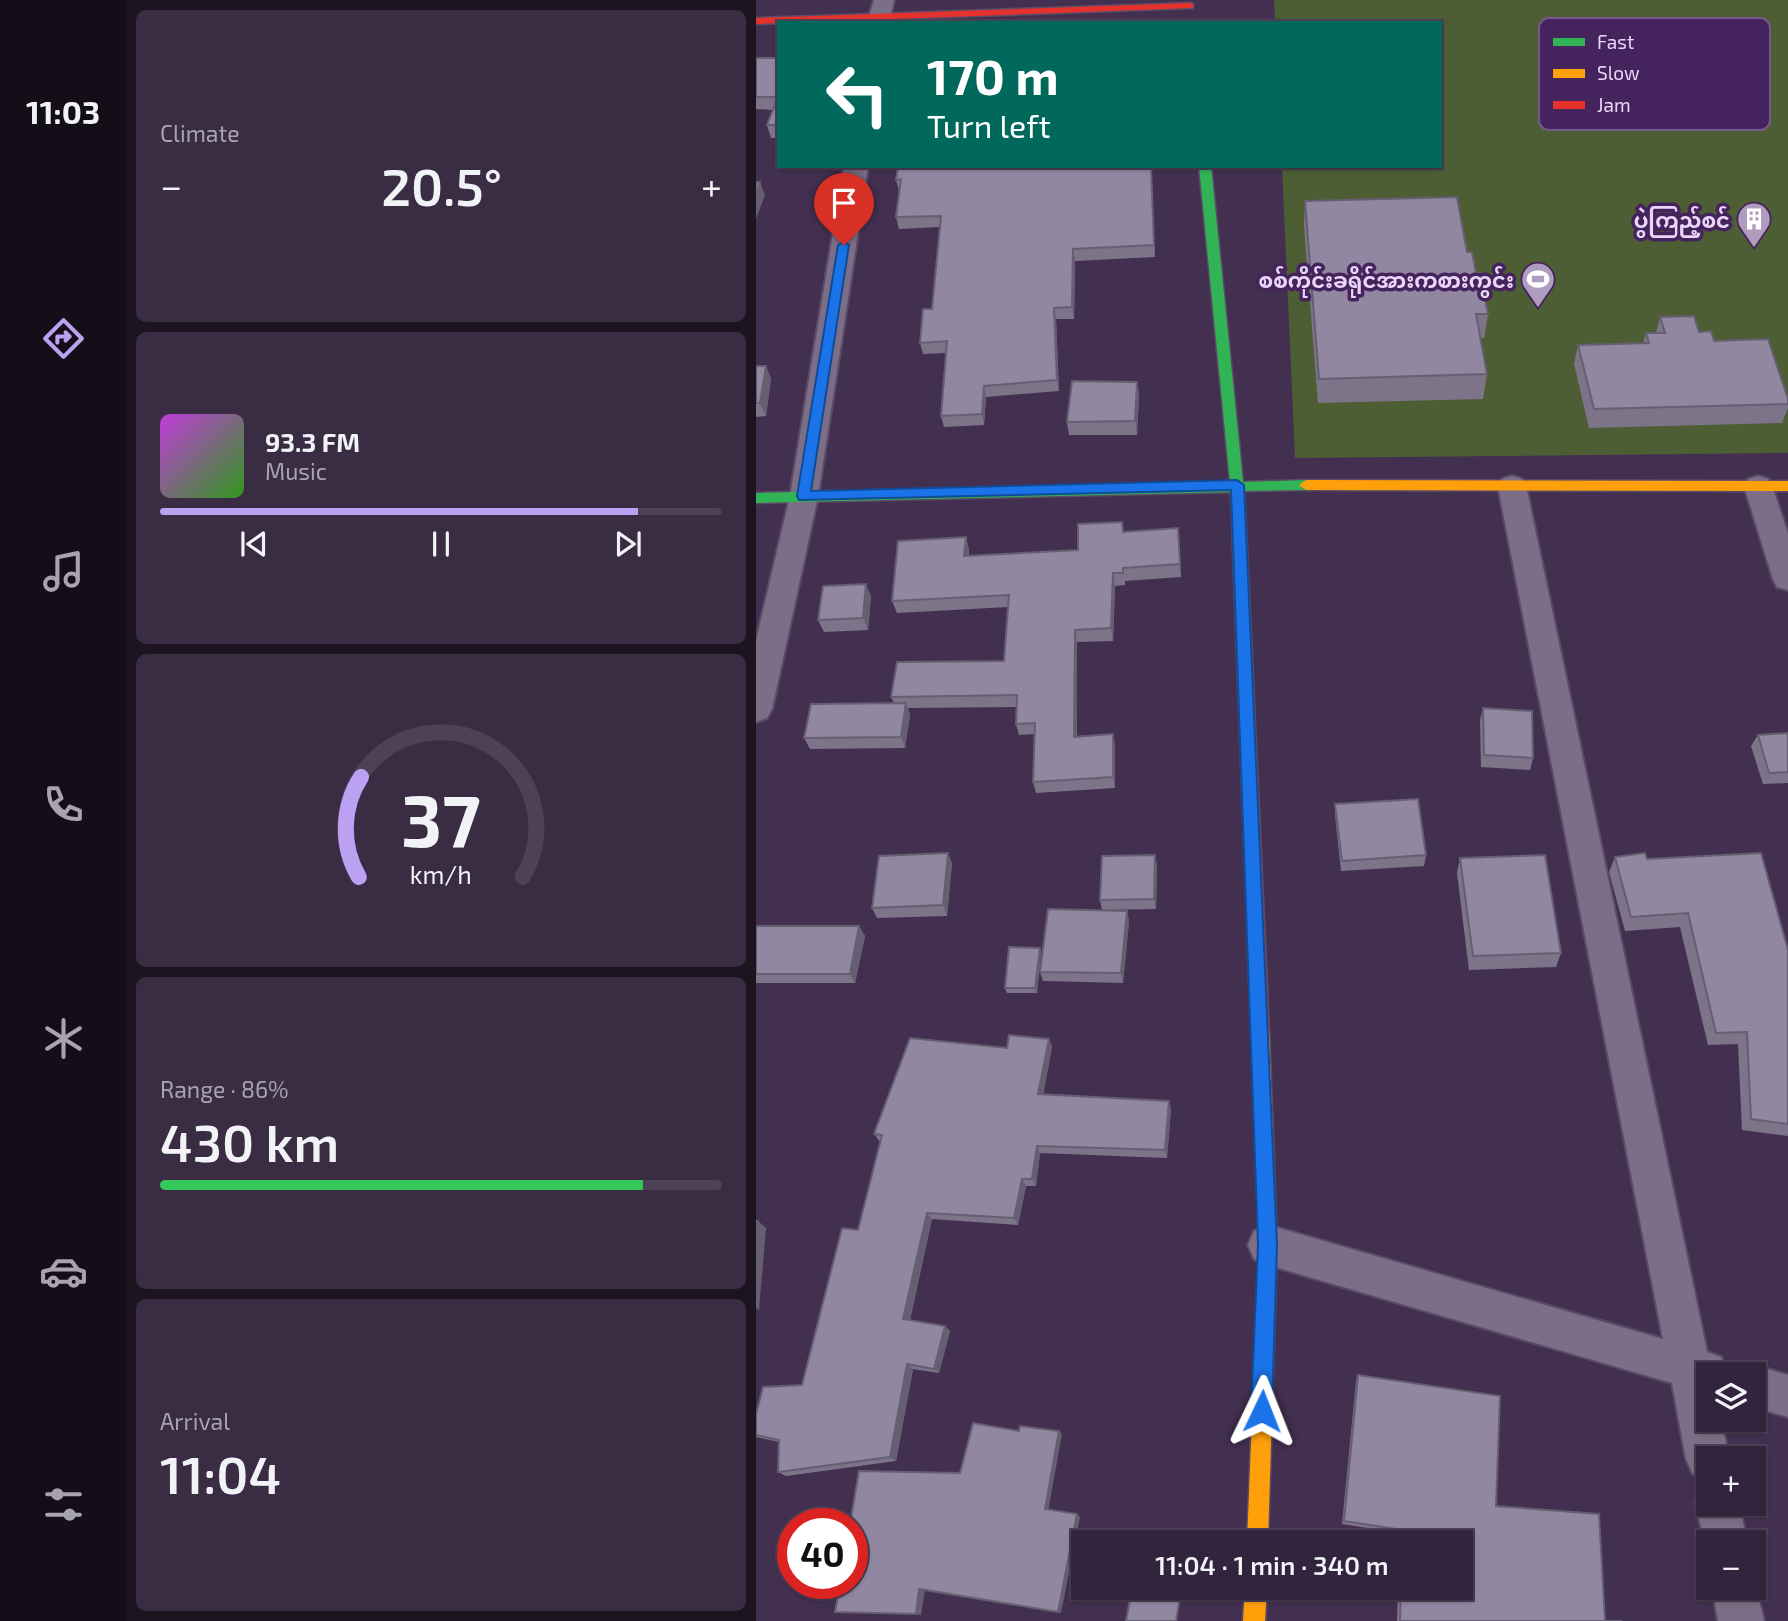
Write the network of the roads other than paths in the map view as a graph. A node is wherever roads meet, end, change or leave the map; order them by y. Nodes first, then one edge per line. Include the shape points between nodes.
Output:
1 (1189, 3) edge
2 (880, 13) edge
3 (756, 21) edge
4 (1191, 21) edge
5 (856, 168) edge
6 (1205, 168) edge
7 (1237, 485) junction
8 (1512, 486) junction
9 (1758, 486) junction
10 (1788, 486) edge
11 (804, 496) junction
12 (756, 498) edge
13 (1788, 579) edge
14 (756, 709) edge
15 (1268, 1245) junction
16 (1699, 1362) edge
17 (1696, 1369) edge
18 (1766, 1389) edge
19 (1788, 1396) edge
20 (1257, 1530) edge
21 (1255, 1600) edge
22 (1737, 1600) edge
23 (1254, 1621) edge
24 (1741, 1621) edge

1 - 2 street
1 - 4 street
2 - 3 street
5 - 11 street
6 - 7 street
7 - 8 street
7 - 11 street
7 - 15 street
8 - 9 street
8 - 16 street
9 - 10 street
9 - 13 street
11 - 12 street
11 - 14 street
15 - 17 street
15 - 20 street
18 - 19 street
21 - 23 street
22 - 24 street

